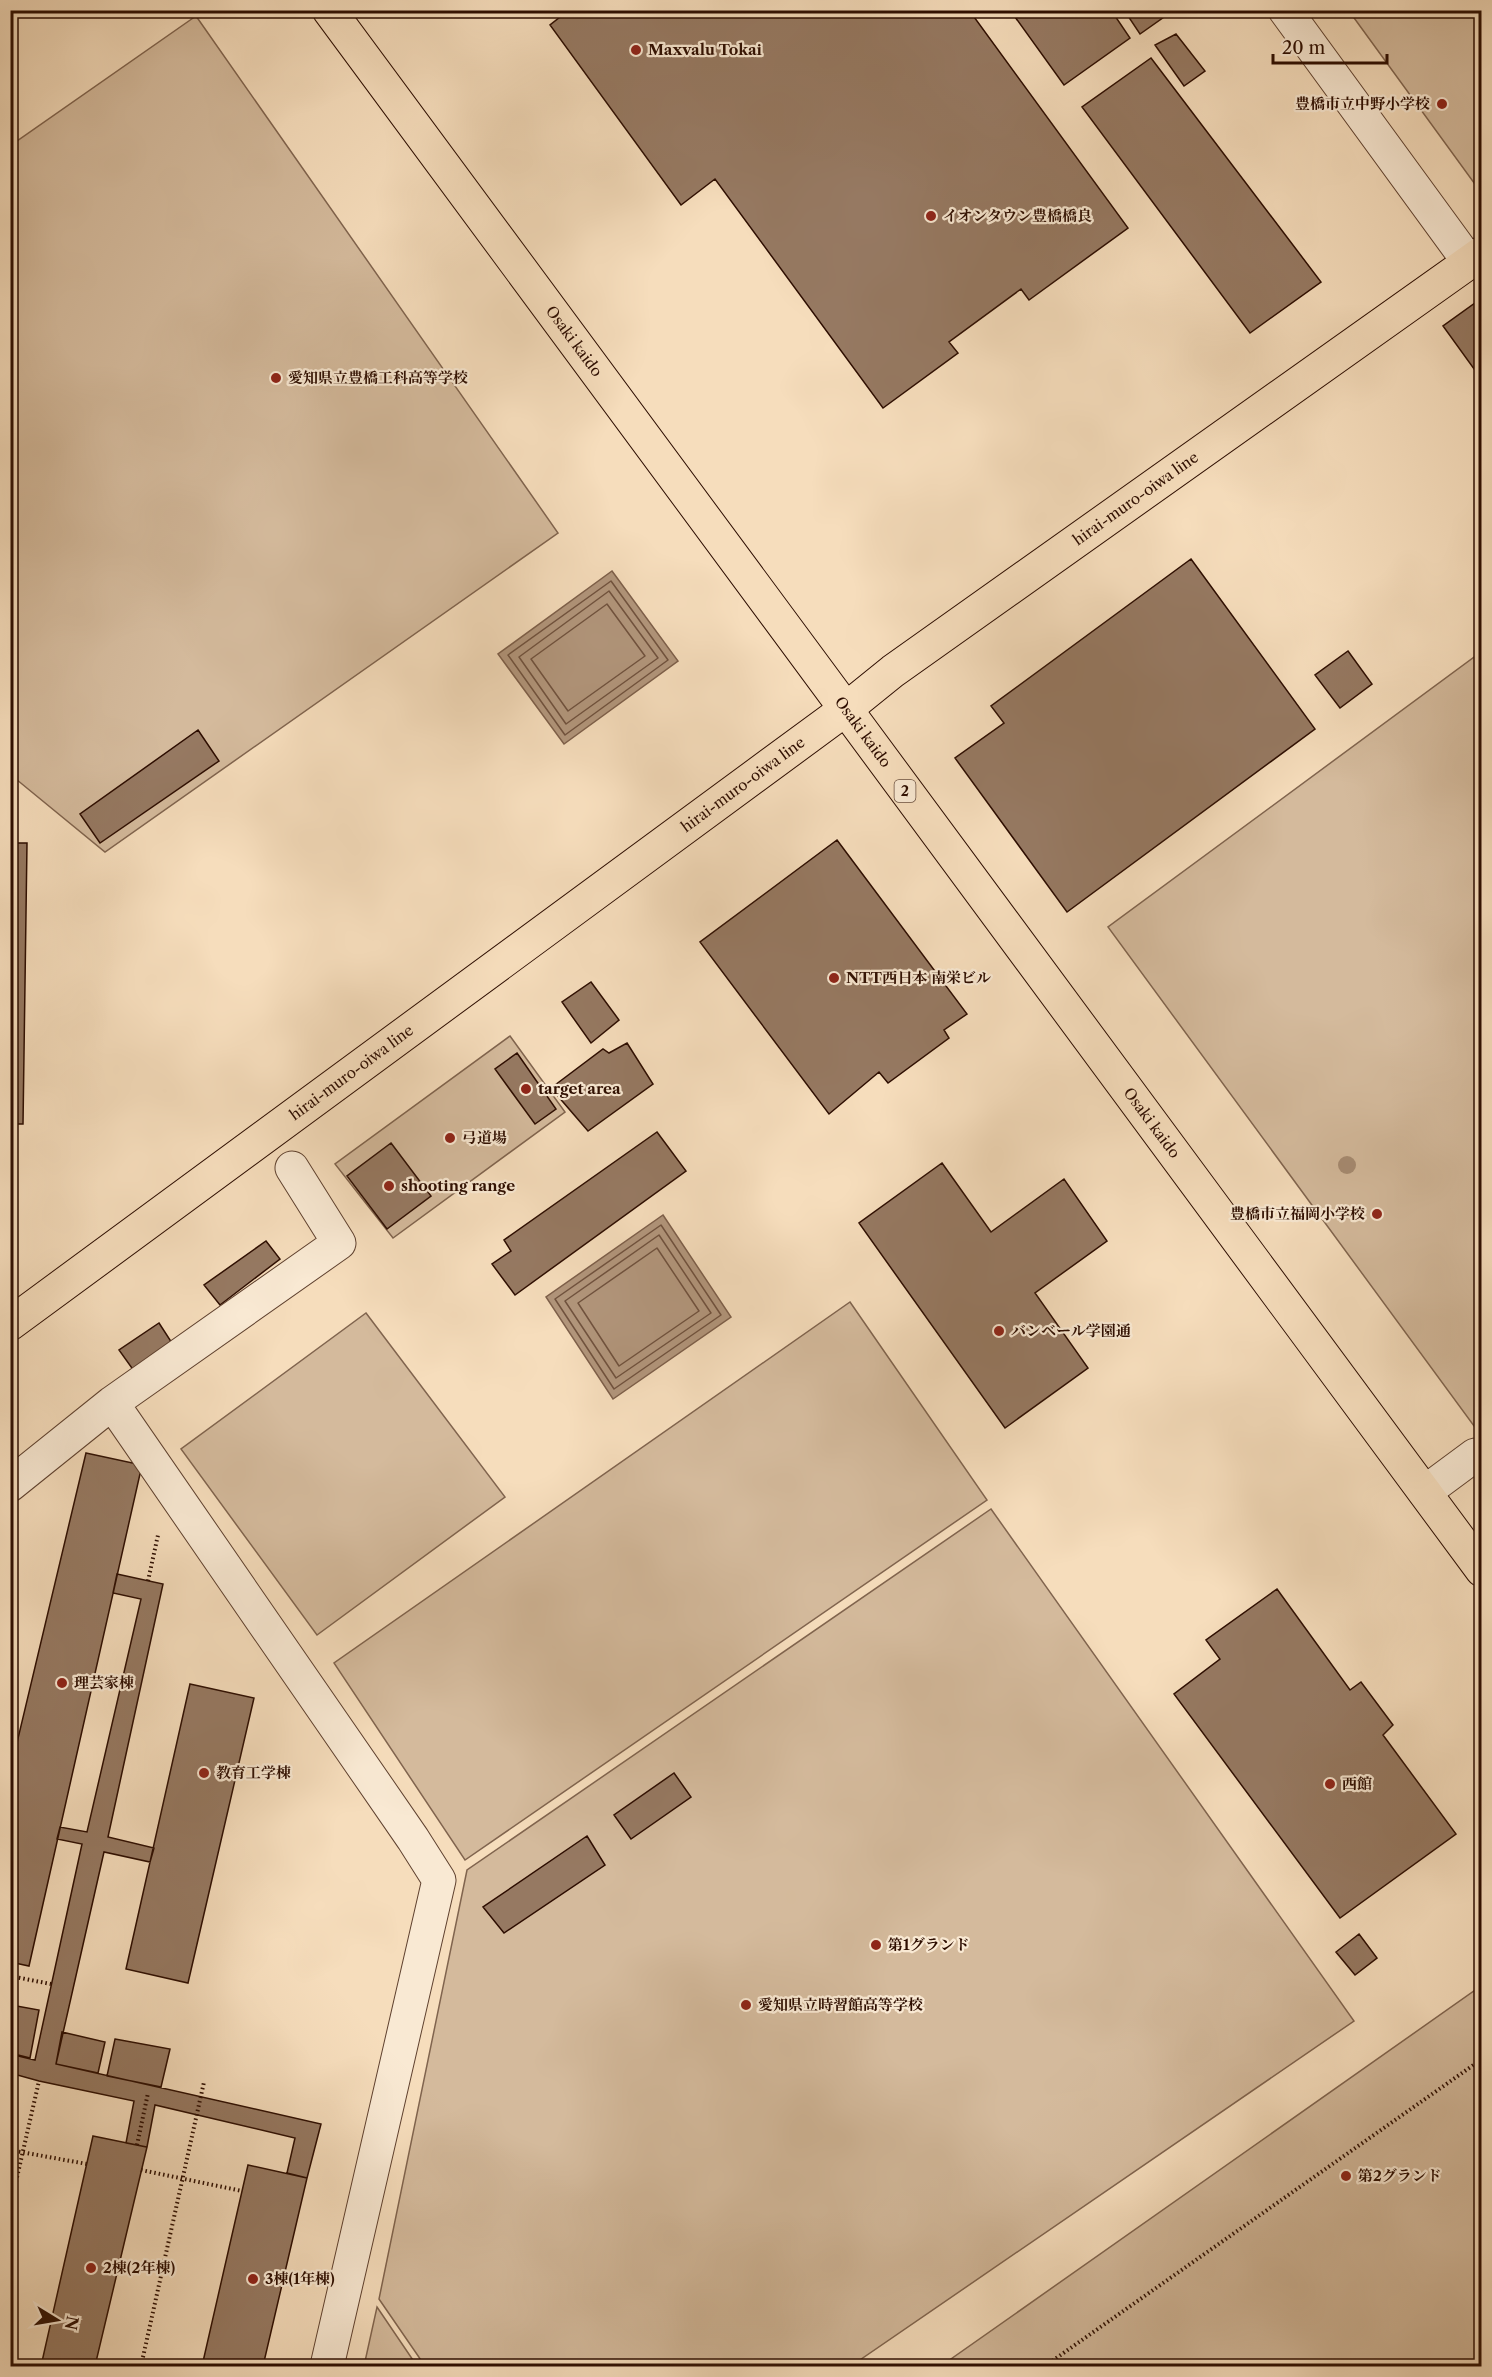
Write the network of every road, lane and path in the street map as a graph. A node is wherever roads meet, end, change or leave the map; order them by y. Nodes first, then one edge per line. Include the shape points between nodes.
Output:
1 (329, 10) edge
2 (1285, 10) edge
3 (1475, 258) edge
4 (846, 709) junction
5 (292, 1168) dead end
6 (10, 1324) edge
7 (112, 1402) junction
8 (1482, 1454) edge
9 (10, 1485) edge
10 (1425, 1492) junction
11 (1482, 1570) edge
12 (10, 1976) edge
13 (51, 1984) dead end
14 (1482, 2059) edge
15 (39, 2081) dead end
16 (204, 2082) dead end
17 (148, 2093) dead end
18 (137, 2145) dead end
19 (10, 2150) edge
20 (23, 2152) junction
21 (87, 2164) dead end
22 (141, 2170) dead end
23 (183, 2178) junction
24 (242, 2191) dead end
25 (10, 2208) edge
26 (141, 2367) edge
27 (327, 2367) edge
28 (1045, 2367) edge

1 - 4 main road, Osaki kaido / 2
2 - 3 street
3 - 4 main road, hirai-muro-oiwa line via 903,664
4 - 6 main road, hirai-muro-oiwa line
4 - 10 main road, Osaki kaido / 2
5 - 7 street via 339,1243
7 - 9 street
7 - 27 street via 439,1880
8 - 10 street via 1475,1455
10 - 11 main road, Osaki kaido / 2
12 - 13 path
14 - 28 path
15 - 20 path
16 - 23 path
17 - 18 path
19 - 20 path
20 - 21 path
20 - 25 path
22 - 23 path
23 - 24 path
23 - 26 path

